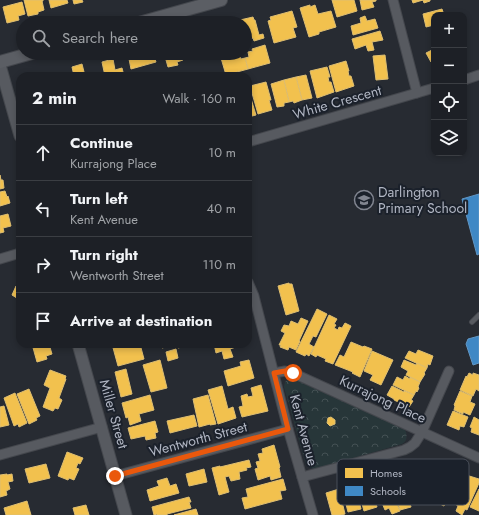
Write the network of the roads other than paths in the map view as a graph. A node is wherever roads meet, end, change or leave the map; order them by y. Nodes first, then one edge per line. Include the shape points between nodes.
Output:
1 (221, 0) edge
2 (393, 0) edge
3 (204, 2) edge
4 (161, 16) edge
5 (16, 58) edge
6 (0, 62) edge
7 (0, 65) edge
8 (479, 75) edge
9 (467, 79) edge
10 (431, 89) edge
11 (417, 93) junction
12 (16, 122) edge
13 (252, 141) edge
14 (16, 255) edge
15 (0, 259) edge
16 (252, 291) edge
17 (479, 315) edge
18 (472, 322) dead end
19 (79, 348) edge
20 (449, 371) dead end
21 (274, 373) junction
22 (102, 427) junction
23 (288, 429) junction
24 (422, 432) junction
25 (0, 455) edge
26 (479, 458) edge
27 (370, 459) edge
28 (337, 468) edge
29 (115, 476) junction
30 (302, 477) junction
31 (126, 515) edge
32 (313, 515) edge

1 - 3 main road
2 - 11 street
3 - 4 main road
5 - 6 main road
7 - 12 street
8 - 9 street
10 - 11 street, White Crescent
11 - 13 street, White Crescent
14 - 15 street
16 - 21 street, Kent Avenue
17 - 18 lane
19 - 22 street, Miller Street
20 - 24 street
21 - 23 street, Kent Avenue
21 - 24 street, Kurrajong Place via 293,373
22 - 25 street
22 - 29 street, Miller Street
23 - 29 street, Wentworth Street
23 - 30 street, Kent Avenue
24 - 26 street, Kurrajong Place
24 - 27 street via 410,447
28 - 30 street
29 - 31 street, Miller Street
30 - 32 street, Kent Avenue

